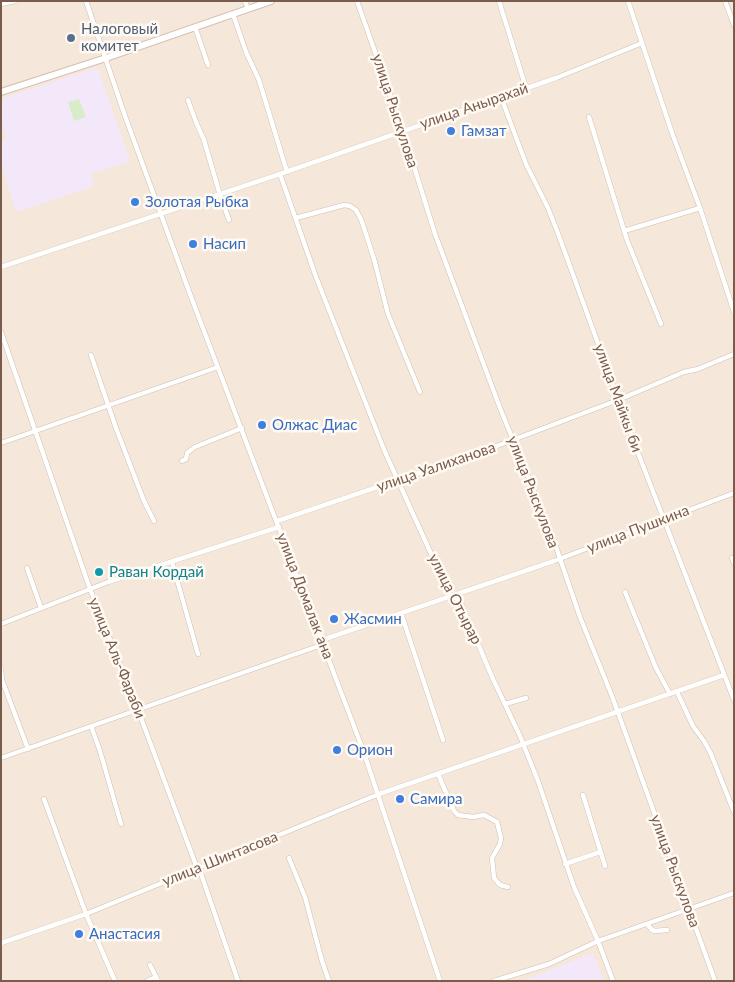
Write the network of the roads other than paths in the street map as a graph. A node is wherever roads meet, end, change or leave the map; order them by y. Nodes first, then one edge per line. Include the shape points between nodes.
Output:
1 (15, 1) edge
2 (86, 1) edge
3 (245, 1) edge
4 (271, 1) edge
5 (357, 1) edge
6 (499, 1) edge
7 (628, 1) edge
8 (724, 1) edge
9 (1, 4) edge
10 (248, 9) junction
11 (233, 14) junction
12 (734, 25) edge
13 (195, 27) junction
14 (642, 43) junction
15 (106, 58) junction
16 (208, 65) dead end
17 (526, 88) junction
18 (1, 92) edge
19 (501, 97) junction
20 (188, 100) dead end
21 (589, 118) dead end
22 (403, 130) junction
23 (287, 172) junction
24 (280, 174) junction
25 (220, 195) junction
26 (700, 208) junction
27 (161, 214) junction
28 (296, 218) junction
29 (229, 220) dead end
30 (624, 231) junction
31 (1, 268) edge
32 (727, 294) junction
33 (734, 295) edge
34 (734, 312) edge
35 (661, 324) dead end
36 (1, 332) edge
37 (734, 354) edge
38 (92, 355) dead end
39 (218, 367) junction
40 (420, 392) dead end
41 (618, 400) junction
42 (108, 407) junction
43 (242, 428) junction
44 (36, 430) junction
45 (513, 439) junction
46 (1, 443) edge
47 (182, 461) dead end
48 (397, 481) junction
49 (734, 493) edge
50 (663, 519) junction
51 (154, 521) dead end
52 (277, 521) junction
53 (279, 527) junction
54 (559, 559) junction
55 (172, 562) junction
56 (27, 568) dead end
57 (90, 589) junction
58 (625, 592) dead end
59 (451, 595) junction
60 (41, 608) junction
61 (401, 612) junction
62 (1, 624) edge
63 (323, 642) junction
64 (198, 654) dead end
65 (1, 668) edge
66 (724, 675) junction
67 (734, 678) edge
68 (727, 680) junction
69 (677, 692) junction
70 (670, 694) junction
71 (526, 698) dead end
72 (734, 700) edge
73 (505, 704) junction
74 (138, 710) junction
75 (617, 712) junction
76 (91, 726) junction
77 (443, 740) dead end
78 (524, 745) junction
79 (28, 749) junction
80 (1, 758) edge
81 (438, 774) junction
82 (379, 794) junction
83 (583, 795) dead end
84 (44, 799) dead end
85 (734, 812) edge
86 (121, 824) dead end
87 (600, 852) junction
88 (290, 858) dead end
89 (565, 864) junction
90 (606, 866) dead end
91 (198, 868) junction
92 (508, 887) dead end
93 (734, 892) edge
94 (689, 909) junction
95 (86, 914) junction
96 (647, 924) junction
97 (667, 930) dead end
98 (598, 941) junction
99 (1, 943) edge
100 (150, 965) dead end
101 (157, 979) edge
102 (115, 981) edge
103 (147, 981) edge
104 (238, 981) edge
105 (329, 981) edge
106 (440, 981) edge
107 (494, 981) edge
108 (613, 981) edge
109 (715, 981) edge

1 - 9 street
2 - 15 street, улица Домалак ана
3 - 10 street
4 - 10 main road
5 - 22 street, улица Рыскулова
6 - 17 street
7 - 14 street
8 - 12 street
10 - 11 main road
11 - 13 main road
11 - 23 street via 259,80
13 - 15 main road
13 - 16 street
14 - 17 street, улица Анырахай
14 - 26 street
15 - 18 main road
15 - 27 street, улица Домалак ана
17 - 19 street, улица Анырахай
19 - 22 street, улица Анырахай
19 - 41 street, улица Майкы би via 526,164 559,236
20 - 25 street
21 - 30 street
22 - 23 street, улица Анырахай
22 - 45 street, улица Рыскулова via 426,209
23 - 24 street, улица Анырахай
24 - 25 street, улица Анырахай
24 - 28 street, улица Отырар
25 - 27 street, улица Анырахай
25 - 29 street
26 - 30 street
26 - 32 street
27 - 31 street, улица Анырахай
27 - 39 street, улица Домалак ана
28 - 40 street via 344,205 356,210 374,259 388,314
28 - 48 street, улица Отырар
30 - 35 street
32 - 33 street
32 - 34 street
36 - 44 street, улица Аль-Фараби
37 - 41 street, улица Уалиханова
38 - 42 street
39 - 42 street
39 - 43 street, улица Домалак ана
41 - 45 street, улица Уалиханова
41 - 50 street, улица Майкы би
42 - 44 street
42 - 51 street
43 - 47 street via 195,447
43 - 52 street, улица Домалак ана
44 - 46 street
44 - 57 street, улица Аль-Фараби
45 - 48 street, улица Уалиханова
45 - 54 street, улица Рыскулова
48 - 52 street, улица Уалиханова
48 - 59 street, улица Отырар
49 - 50 street, улица Пушкина
50 - 54 street, улица Пушкина
50 - 66 street, улица Майкы би
52 - 53 street, улица Домалак ана
53 - 55 street
53 - 63 street, улица Домалак ана
54 - 59 street, улица Пушкина
54 - 75 street, улица Рыскулова
55 - 57 street
55 - 64 street
56 - 60 street
57 - 60 street
57 - 74 street, улица Аль-Фараби
58 - 70 street
59 - 61 street, улица Пушкина
59 - 73 street, улица Отырар via 462,606
60 - 62 street
61 - 63 street, улица Пушкина
61 - 77 street
63 - 74 street, улица Пушкина
63 - 82 street, улица Домалак ана
65 - 79 street via 2,680
66 - 68 street, улица Майкы би
66 - 69 street, улица Шинтасова
67 - 68 street
68 - 72 street, улица Майкы би
69 - 70 street, улица Шинтасова
69 - 85 street via 711,754
70 - 75 street, улица Шинтасова
71 - 73 street
73 - 78 street, улица Отырар
74 - 76 street, улица Пушкина
74 - 91 street, улица Аль-Фараби
75 - 78 street, улица Шинтасова
75 - 94 street, улица Рыскулова
76 - 79 street, улица Пушкина
76 - 86 street
78 - 81 street, улица Шинтасова
78 - 89 street, улица Отырар
79 - 80 street, улица Пушкина
81 - 82 street, улица Шинтасова
81 - 92 street via 458,815 484,815 497,822 501,838 492,858 494,878 500,885
82 - 91 street, улица Шинтасова
82 - 106 street, улица Домалак ана
83 - 87 street
84 - 95 street
87 - 89 street
87 - 90 street
88 - 105 street via 305,897
89 - 98 street, улица Отырар
91 - 95 street, улица Шинтасова
91 - 104 street, улица Аль-Фараби
93 - 94 street
94 - 96 street
94 - 109 street, улица Рыскулова
95 - 99 street, улица Шинтасова
95 - 102 street
96 - 97 street via 655,931
96 - 98 street
98 - 107 street via 549,964
98 - 108 street, улица Отырар
100 - 101 street
101 - 103 street

